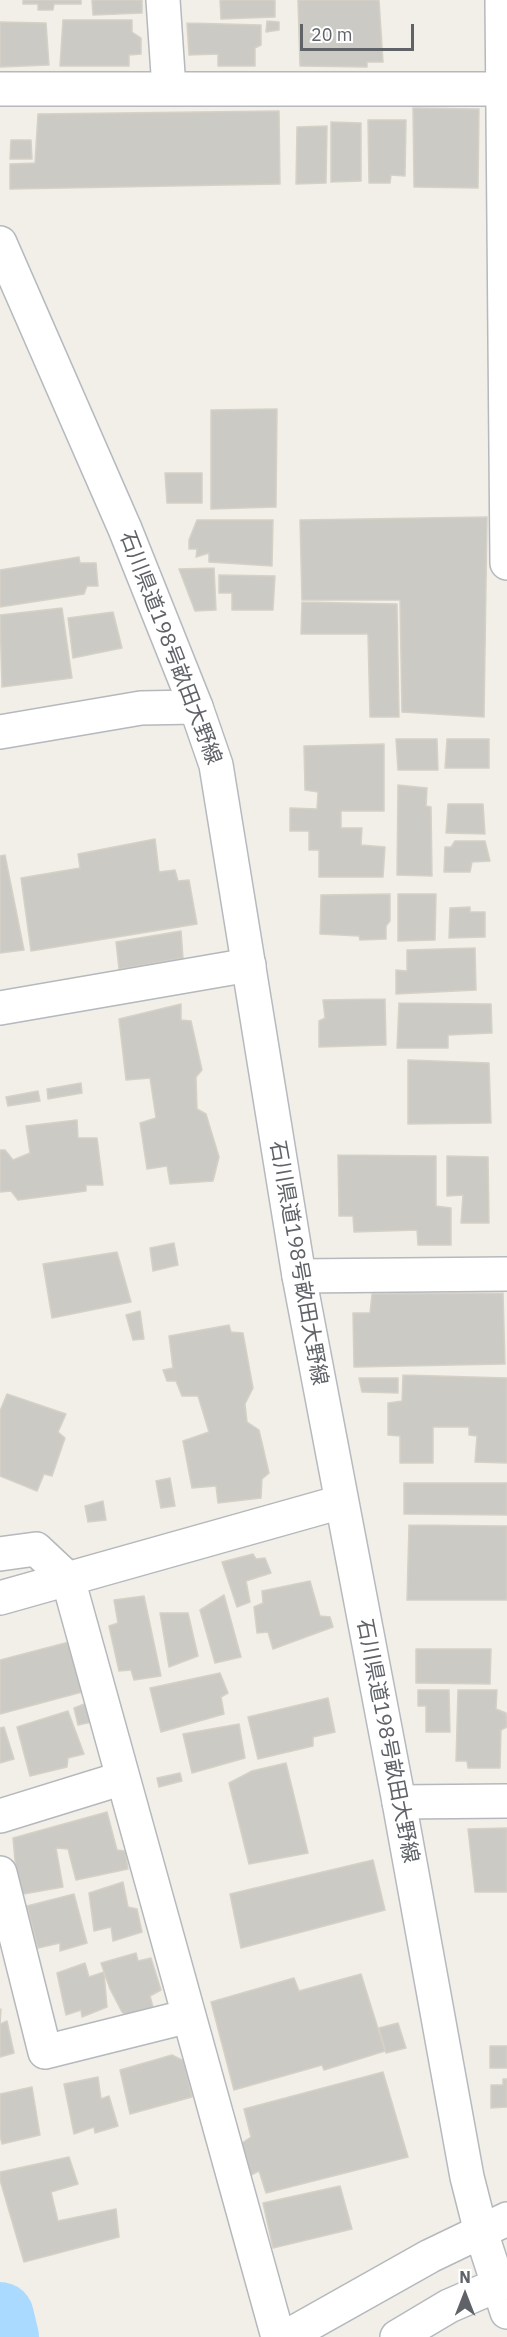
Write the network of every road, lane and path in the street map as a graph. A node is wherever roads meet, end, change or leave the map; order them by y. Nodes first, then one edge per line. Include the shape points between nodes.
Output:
1 (163, 0) edge
2 (502, 0) edge
3 (0, 89) edge
4 (169, 89) junction
5 (505, 89) edge
6 (0, 243) edge
7 (507, 563) edge
8 (196, 707) junction
9 (0, 732) edge
10 (249, 965) junction
11 (0, 1008) edge
12 (507, 1274) edge
13 (299, 1276) junction
14 (341, 1502) junction
15 (0, 1554) edge
16 (68, 1579) junction
17 (0, 1598) edge
18 (123, 1778) junction
19 (507, 1801) edge
20 (399, 1802) junction
21 (0, 1816) edge
22 (0, 1874) edge
23 (189, 2016) junction
24 (494, 2226) edge
25 (504, 2292) edge
26 (278, 2337) edge
27 (286, 2337) edge
28 (397, 2337) edge

1 - 4 street
2 - 5 street
3 - 4 street
4 - 5 street
5 - 7 street
6 - 8 street, 石川県道198号畝田大野線 via 125,529
8 - 9 street via 141,708
8 - 10 street, 石川県道198号畝田大野線 via 216,765
10 - 11 street
10 - 13 street, 石川県道198号畝田大野線
12 - 13 street
13 - 14 street, 石川県道198号畝田大野線
14 - 16 street
14 - 20 street, 石川県道198号畝田大野線
15 - 16 street via 36,1549
16 - 17 street
16 - 18 street
18 - 21 street
18 - 23 street
19 - 20 street
20 - 24 street, 石川県道198号畝田大野線 via 467,2177
22 - 23 street via 45,2052
23 - 26 street
24 - 25 street, 石川県道198号畝田大野線
24 - 27 street via 430,2256
25 - 28 street via 449,2306

